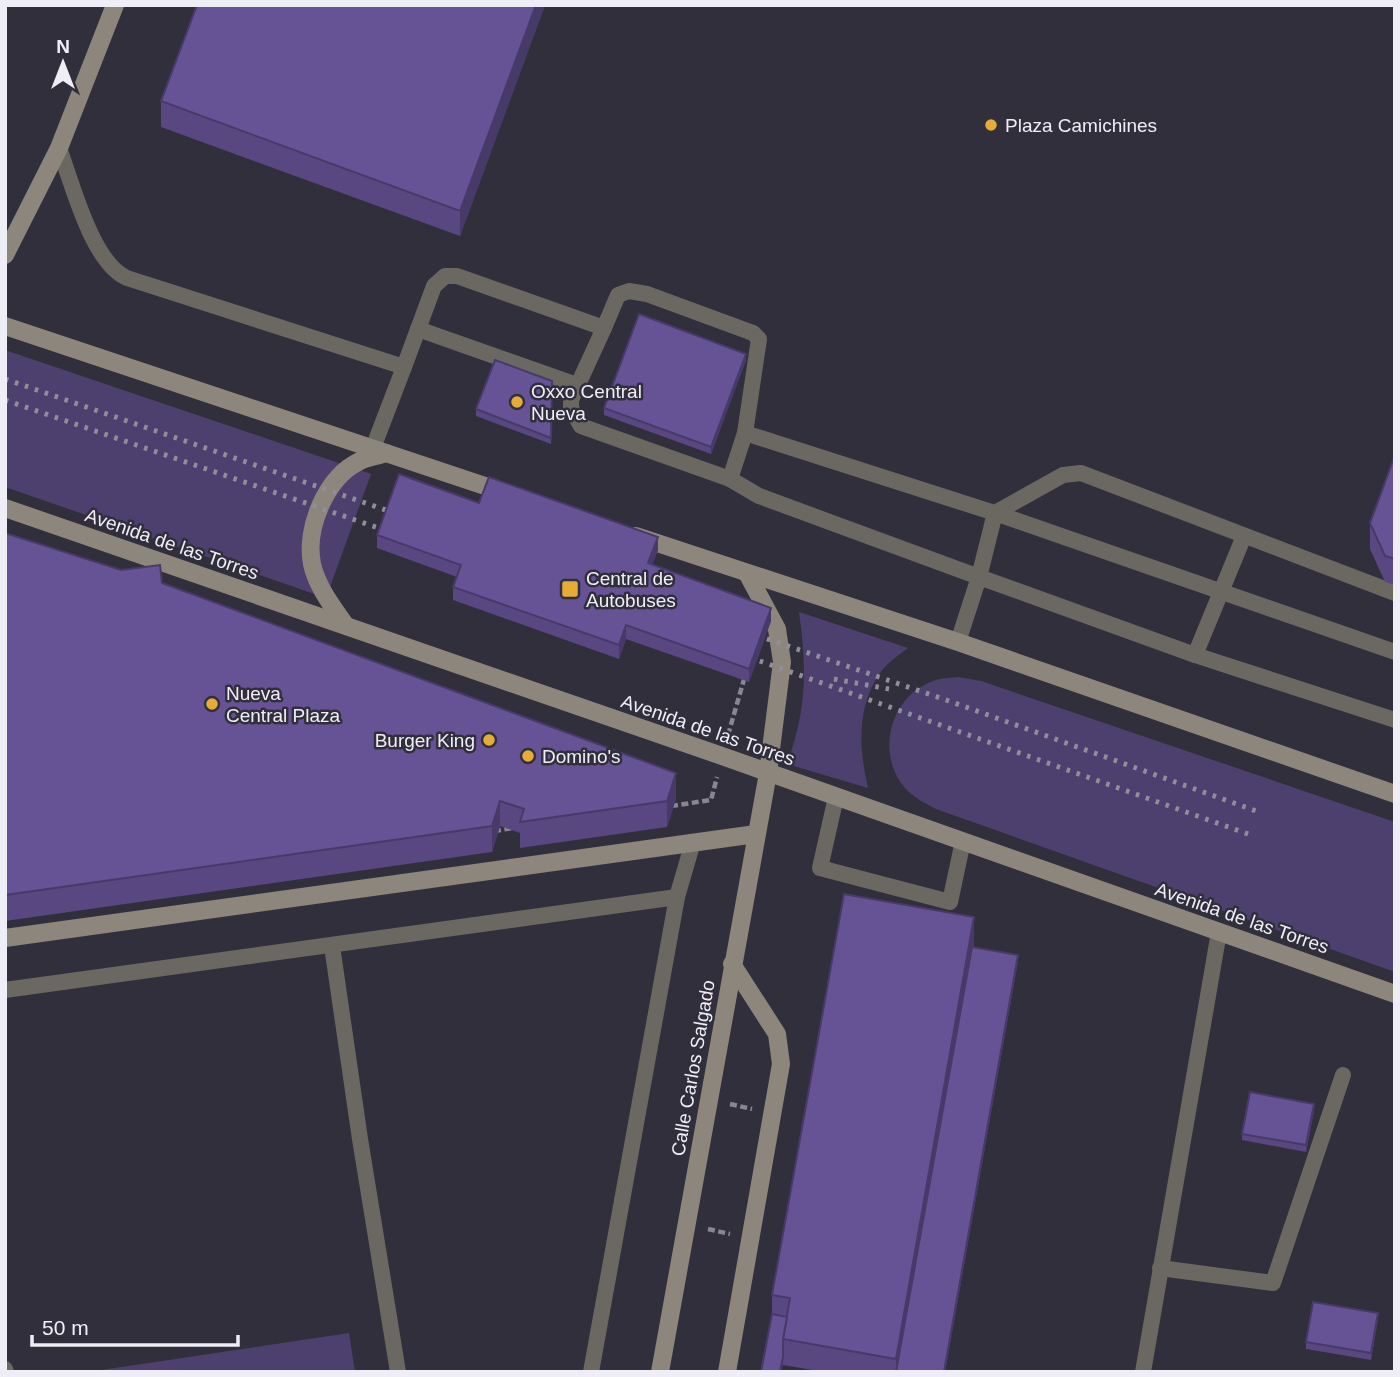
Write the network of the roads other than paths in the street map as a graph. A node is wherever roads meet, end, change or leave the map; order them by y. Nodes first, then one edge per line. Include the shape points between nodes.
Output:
1 (115, 5) edge
2 (59, 148) junction
3 (5, 255) edge
4 (5, 326) edge
5 (604, 328) junction
6 (418, 329) junction
7 (404, 367) junction
8 (577, 385) junction
9 (745, 433) junction
10 (380, 451) junction
11 (730, 479) junction
12 (528, 500) edge
13 (5, 508) edge
14 (995, 513) junction
15 (618, 530) edge
16 (1244, 536) junction
17 (747, 573) junction
18 (979, 577) junction
19 (1220, 592) junction
20 (1395, 593) edge
21 (346, 626) junction
22 (958, 642) junction
23 (1395, 652) edge
24 (1195, 655) junction
25 (1395, 720) edge
26 (768, 773) junction
27 (1395, 794) edge
28 (836, 797) junction
29 (756, 834) junction
30 (962, 841) junction
31 (693, 842) junction
32 (677, 897) junction
33 (1219, 932) junction
34 (5, 938) edge
35 (332, 946) junction
36 (732, 964) junction
37 (5, 990) edge
38 (1395, 994) edge
39 (1343, 1075) dead end
40 (1160, 1268) junction
41 (398, 1372) edge
42 (591, 1372) edge
43 (660, 1372) edge
44 (727, 1372) edge
45 (1143, 1372) edge

1 - 2 street
2 - 3 street
2 - 7 lane via 91,235 118,274
4 - 10 street
5 - 6 lane via 450,276 434,286
5 - 8 lane
5 - 9 lane via 618,295 629,291 756,336 759,349
6 - 7 lane
6 - 8 lane
7 - 10 lane
8 - 11 lane via 571,408 581,426
9 - 11 lane
9 - 14 lane
10 - 12 street
10 - 21 street via 337,480 321,504 313,536 318,579
11 - 18 lane via 760,496
13 - 21 street, Avenida de las Torres
14 - 16 lane via 1075,472
14 - 18 lane
14 - 19 lane
15 - 17 street
16 - 19 lane
16 - 20 lane
17 - 22 street
17 - 26 street, Calle Carlos Salgado via 777,629 782,662
18 - 22 lane
18 - 24 lane
19 - 23 lane
19 - 24 lane
21 - 26 street, Avenida de las Torres
22 - 27 street
24 - 25 lane
26 - 28 street, Avenida de las Torres
26 - 29 street, Calle Carlos Salgado
28 - 30 street, Avenida de las Torres
28 - 30 lane via 820,868 950,902
29 - 31 street
29 - 36 street, Calle Carlos Salgado
30 - 33 street, Avenida de las Torres
31 - 32 lane
31 - 34 street
32 - 35 lane
32 - 42 lane
33 - 38 street, Avenida de las Torres
33 - 40 lane
35 - 37 lane
35 - 41 lane
36 - 43 street, Calle Carlos Salgado
36 - 44 street via 778,1034 781,1064
39 - 40 lane via 1273,1283
40 - 45 lane

